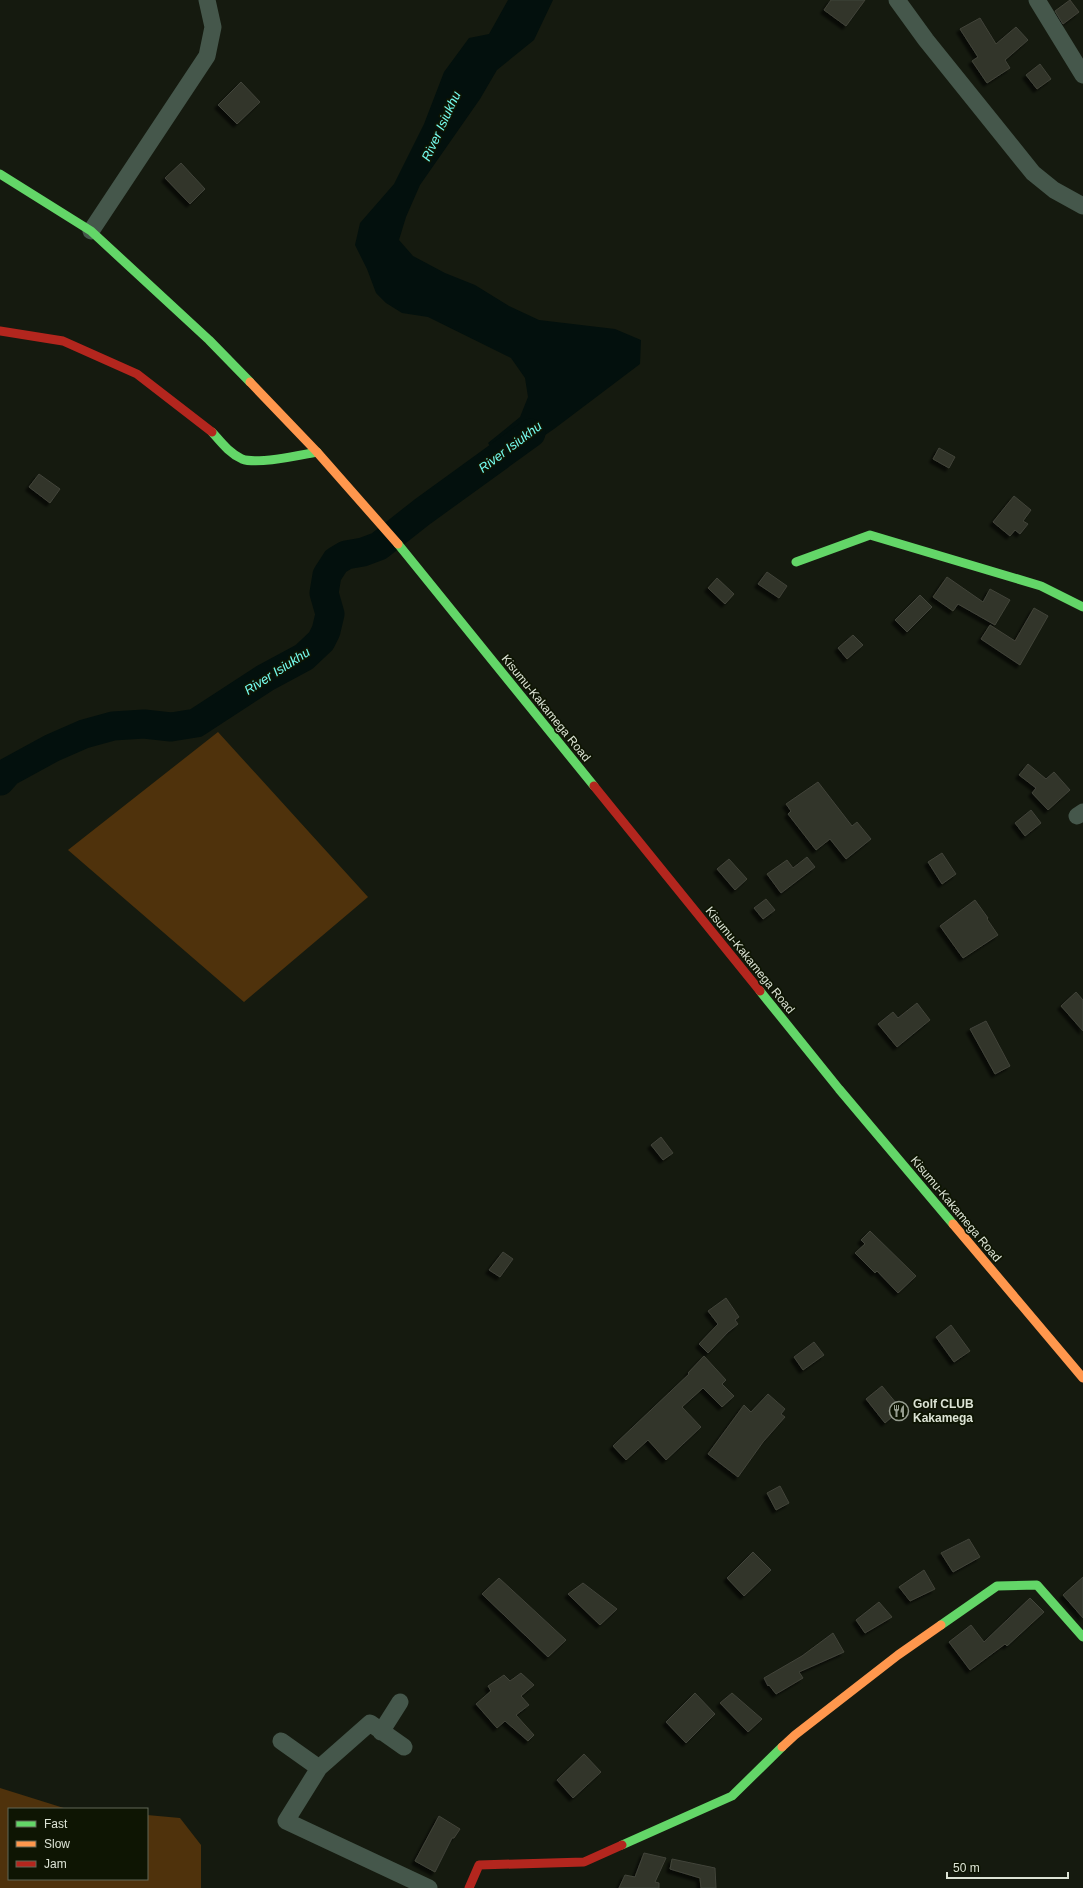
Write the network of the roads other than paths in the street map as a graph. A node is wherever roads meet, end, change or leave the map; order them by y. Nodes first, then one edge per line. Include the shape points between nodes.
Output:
1 (207, 0) edge
2 (897, 0) edge
3 (1037, 0) edge
4 (1083, 75) edge
5 (0, 174) edge
6 (1083, 206) edge
7 (91, 231) junction
8 (0, 331) edge
9 (317, 452) junction
10 (796, 562) dead end
11 (1083, 607) edge
12 (1083, 1378) edge
13 (1083, 1637) edge
14 (400, 1702) dead end
15 (382, 1732) junction
16 (281, 1741) dead end
17 (404, 1747) dead end
18 (319, 1768) junction
19 (430, 1888) edge
20 (469, 1888) edge

1 - 7 street via 213,27 207,56
2 - 6 street via 1033,173 1054,190
3 - 4 street
5 - 7 main road, Kisumu-Kakamega Road
7 - 9 main road, Kisumu-Kakamega Road via 209,340
8 - 9 main road via 63,341 137,374 208,427 227,449 243,459 256,461
9 - 12 main road, Kisumu-Kakamega Road via 404,551 839,1089
10 - 11 main road via 870,535 1040,586
13 - 20 main road via 1037,1585 997,1586 898,1654 801,1730 732,1796 584,1862 479,1865
14 - 15 street
15 - 17 street
15 - 18 street via 370,1723
16 - 18 street
18 - 19 street via 286,1821

